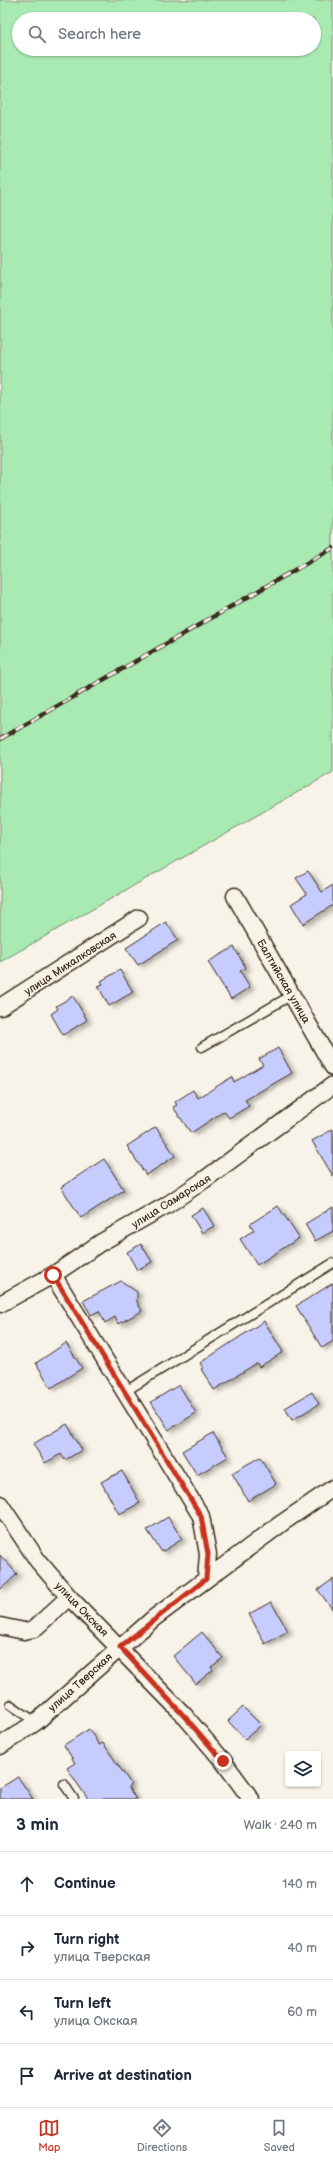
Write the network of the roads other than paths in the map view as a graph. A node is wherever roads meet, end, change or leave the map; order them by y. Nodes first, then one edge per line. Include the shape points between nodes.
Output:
1 (235, 896) dead end
2 (139, 918) dead end
3 (292, 995) junction
4 (0, 1007) edge
5 (202, 1048) dead end
6 (333, 1066) edge
7 (333, 1085) edge
8 (333, 1263) edge
9 (53, 1275) junction
10 (0, 1304) edge
11 (126, 1391) junction
12 (333, 1488) edge
13 (0, 1504) edge
14 (206, 1579) junction
15 (69, 1597) junction
16 (0, 1626) edge
17 (120, 1647) junction
18 (11, 1705) dead end
19 (36, 1722) junction
20 (0, 1746) edge
21 (64, 1784) dead end
22 (74, 1799) edge
23 (251, 1799) edge

1 - 3 street, Балтийская улица
2 - 4 street, улица Михалковская
3 - 5 lane
3 - 6 street, Балтийская улица
7 - 9 street, улица Самарская via 204,1180 167,1205 100,1243
8 - 11 lane
9 - 10 street, улица Самарская
9 - 11 street
11 - 14 street via 201,1516 208,1554
12 - 14 street, улица Тверская
13 - 15 street, улица Окская via 38,1561
14 - 17 street, улица Тверская
15 - 16 street via 34,1629 24,1631
15 - 17 street, улица Окская
17 - 19 street, улица Тверская
17 - 23 street, улица Окская via 223,1761
18 - 19 lane
19 - 20 street, улица Тверская
21 - 22 lane

